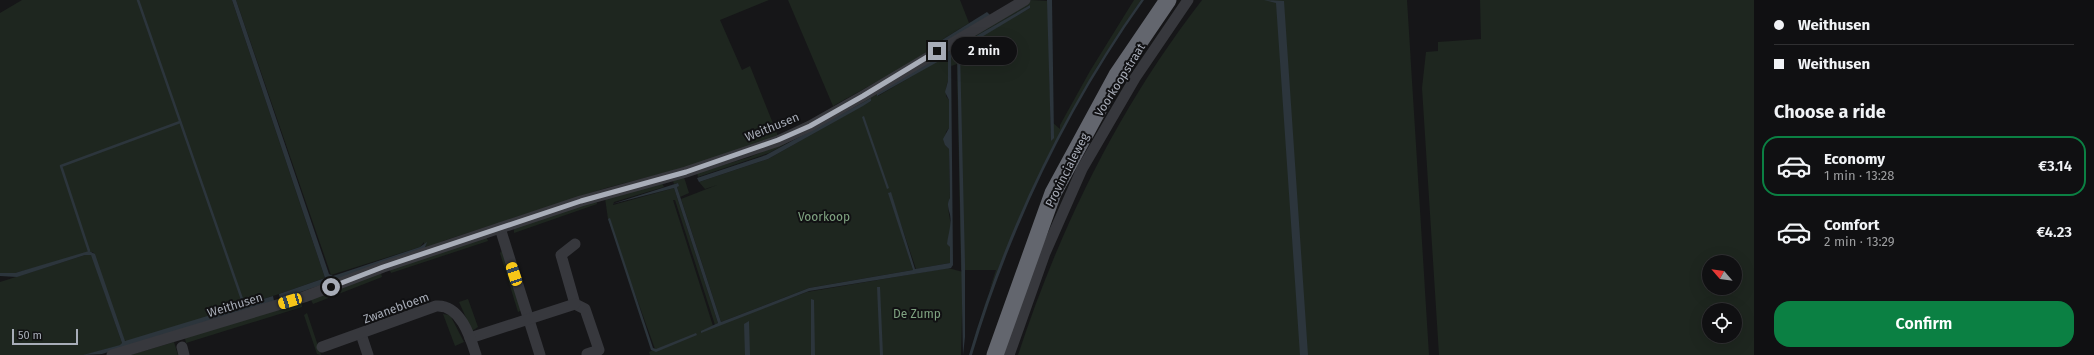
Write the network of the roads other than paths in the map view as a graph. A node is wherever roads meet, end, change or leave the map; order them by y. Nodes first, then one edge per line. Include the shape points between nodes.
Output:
1 (1025, 0) edge
2 (1168, 0) edge
3 (1188, 0) edge
4 (500, 228) junction
5 (575, 244) dead end
6 (575, 304) junction
7 (529, 320) junction
8 (361, 334) junction
9 (470, 338) junction
10 (322, 347) dead end
11 (587, 354) edge
12 (112, 355) edge
13 (368, 355) edge
14 (476, 355) edge
15 (540, 355) edge
16 (995, 355) edge
17 (1009, 355) edge

1 - 4 street, Weithusen via 863,96 810,126 778,140 686,172 581,201
2 - 16 highway, Provincialeweg via 1117,75 1053,193
3 - 17 street, Voorkoopstraat via 1135,78 1082,169 1046,253
4 - 7 street
4 - 12 street, Weithusen via 383,267 304,297
5 - 6 street via 557,253
6 - 7 street
6 - 11 street via 585,309 599,350
7 - 9 street
7 - 15 street
8 - 9 street, Zwanebloem via 444,305 452,308
8 - 10 street, Zwanebloem
8 - 13 street, Zwanebloem
9 - 14 street, Zwanebloem

